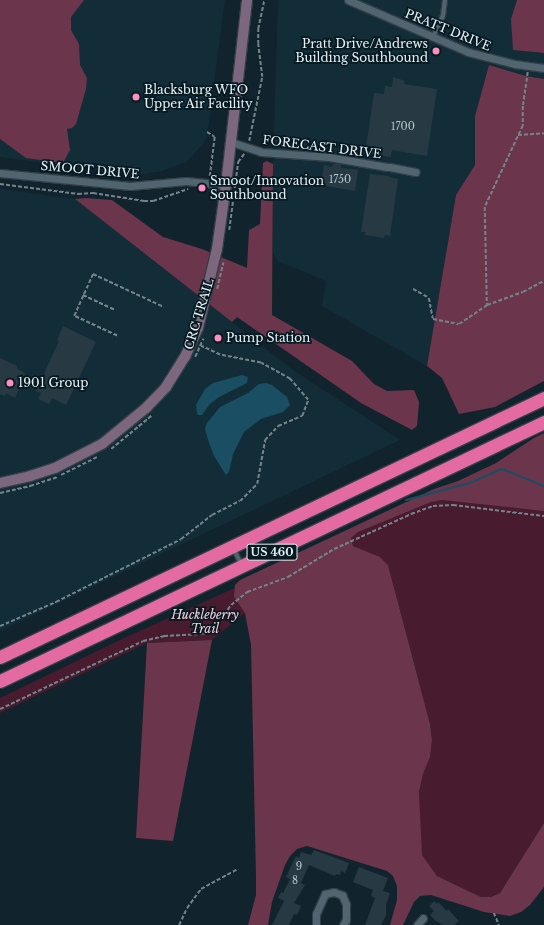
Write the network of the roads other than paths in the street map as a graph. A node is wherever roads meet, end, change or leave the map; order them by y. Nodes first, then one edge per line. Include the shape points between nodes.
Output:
1 (247, 0) edge
2 (348, 0) edge
3 (444, 0) edge
4 (433, 37) junction
5 (544, 68) edge
6 (231, 142) junction
7 (416, 172) dead end
8 (0, 173) edge
9 (226, 185) junction
10 (544, 398) edge
11 (544, 422) edge
12 (0, 483) edge
13 (233, 546) junction
14 (242, 566) junction
15 (0, 657) edge
16 (0, 681) edge
17 (424, 918) dead end
18 (316, 925) edge
19 (343, 925) edge
20 (417, 925) edge

1 - 6 main road
2 - 4 street, PRATT DRIVE
3 - 4 lane via 443,16
4 - 5 street, PRATT DRIVE via 480,55
6 - 7 street, FORECAST DRIVE via 261,152 329,157
6 - 9 main road
8 - 9 street, SMOOT DRIVE via 130,186 186,180
9 - 12 main road via 217,249 198,328 185,357 166,387 130,423 102,444 55,468
10 - 13 highway, US 460
11 - 14 highway, US 460
13 - 14 lane
13 - 15 highway, US 460
14 - 16 highway, US 460
17 - 20 street
18 - 19 street via 316,914 325,894 334,892 342,895 346,904 346,920

